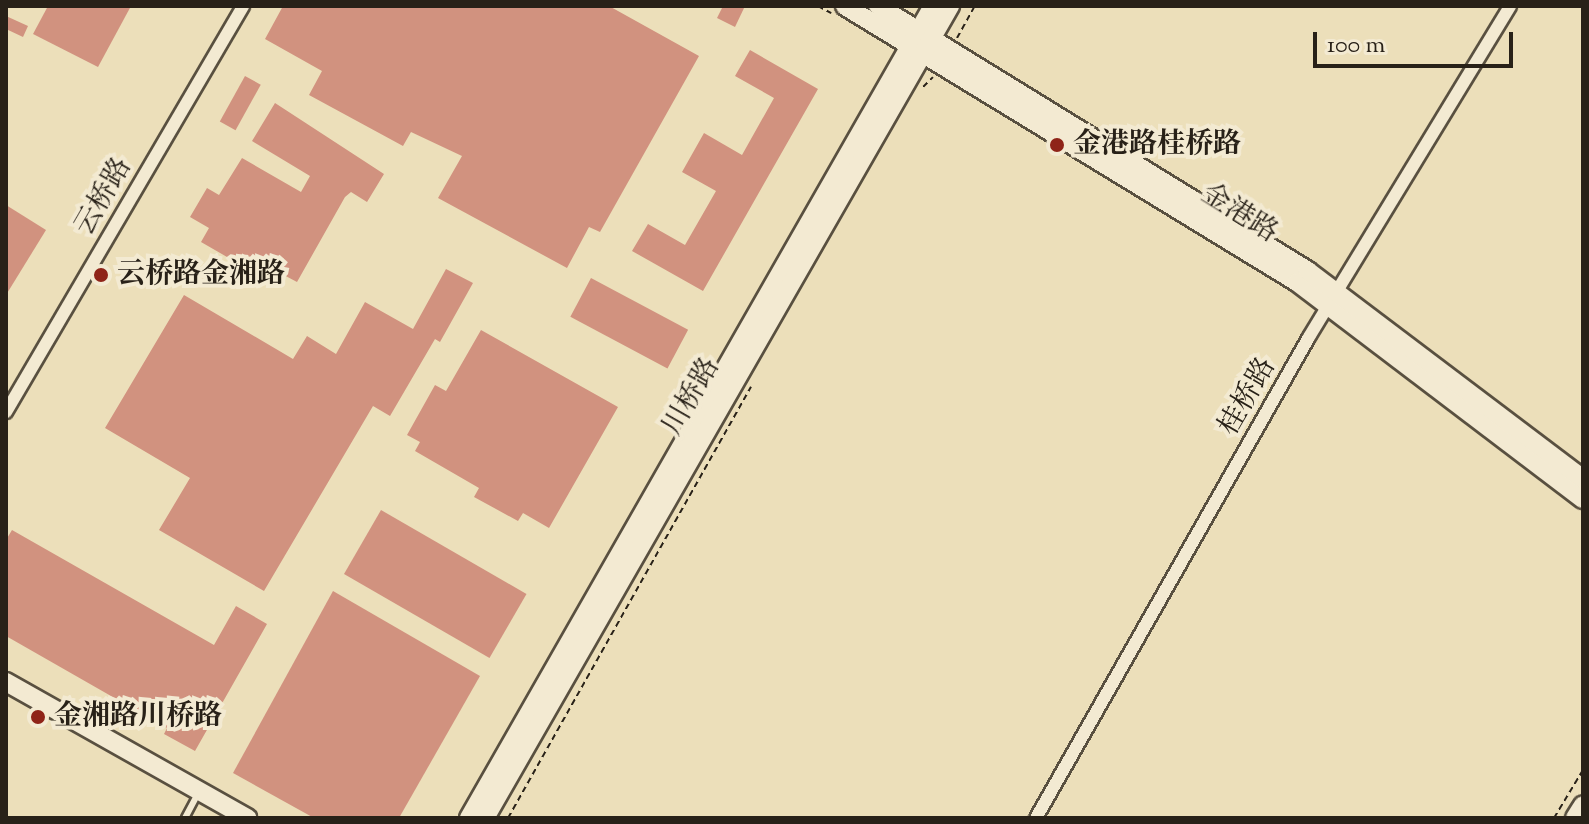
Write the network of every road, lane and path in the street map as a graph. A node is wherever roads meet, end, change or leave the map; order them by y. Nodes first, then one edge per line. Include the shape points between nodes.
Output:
1 (243, 6) edge
2 (818, 6) edge
3 (878, 6) edge
4 (933, 6) edge
5 (950, 6) edge
6 (975, 6) edge
7 (1510, 6) edge
8 (843, 12) edge
9 (921, 46) junction
10 (950, 49) junction
11 (919, 91) dead end
12 (1334, 297) junction
13 (752, 387) dead end
14 (6, 412) edge
15 (1583, 479) edge
16 (1583, 499) edge
17 (6, 682) edge
18 (1583, 770) edge
19 (200, 791) junction
20 (1583, 805) edge
21 (185, 818) edge
22 (247, 818) edge
23 (469, 818) edge
24 (485, 818) edge
25 (508, 818) edge
26 (1036, 818) edge
27 (1554, 818) edge
28 (1575, 818) edge

1 - 14 street, 云桥路
2 - 8 path
3 - 9 street, 金港路
4 - 9 street, 川桥路
5 - 9 street, 川桥路
6 - 10 path
7 - 12 street, 桂桥路
8 - 9 street, 金港路
9 - 10 street, 金港路
9 - 11 path via 936,74
9 - 12 street, 金港路
9 - 23 street, 川桥路
9 - 24 street, 川桥路
10 - 12 street, 金港路
12 - 15 street, 金港路
12 - 16 street, 金港路
12 - 26 street, 桂桥路
13 - 25 path
17 - 19 street
18 - 27 path
19 - 21 lane
19 - 22 street
20 - 28 street

